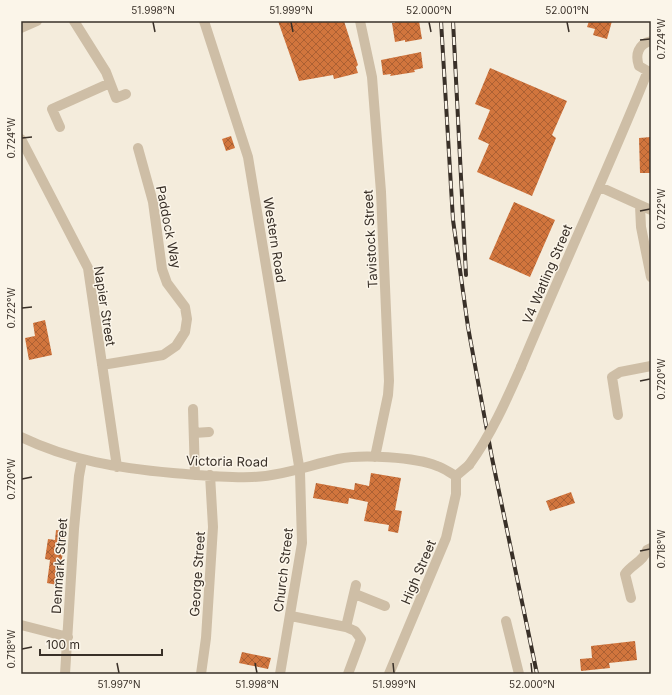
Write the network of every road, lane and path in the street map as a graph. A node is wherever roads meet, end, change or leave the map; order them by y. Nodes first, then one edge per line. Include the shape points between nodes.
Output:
1 (37, 21) edge
2 (74, 21) edge
3 (204, 21) edge
4 (360, 21) edge
5 (21, 28) edge
6 (650, 40) edge
7 (649, 73) edge
8 (110, 83) junction
9 (126, 94) dead end
10 (60, 127) dead end
11 (21, 139) edge
12 (138, 148) dead end
13 (600, 187) junction
14 (640, 206) junction
15 (651, 210) edge
16 (651, 277) edge
17 (102, 365) junction
18 (651, 366) edge
19 (193, 409) dead end
20 (618, 415) dead end
21 (209, 432) dead end
22 (194, 433) junction
23 (21, 437) edge
24 (375, 457) junction
25 (82, 460) junction
26 (117, 467) junction
27 (299, 469) junction
28 (194, 475) junction
29 (210, 476) junction
30 (456, 476) junction
31 (651, 548) edge
32 (631, 598) dead end
33 (385, 606) dead end
34 (291, 616) junction
35 (506, 621) dead end
36 (21, 625) edge
37 (346, 627) junction
38 (68, 636) junction
39 (65, 674) edge
40 (201, 674) edge
41 (280, 674) edge
42 (348, 674) edge
43 (389, 674) edge
44 (519, 674) edge

1 - 5 street
2 - 8 street via 106,72
3 - 27 street, Western Road via 248,157
4 - 24 street, Tavistock Street via 372,77 381,192 389,381
6 - 7 street via 641,46 637,56 639,66
7 - 13 street, V4 Watling Street
8 - 9 street via 116,98
8 - 10 street via 52,108
11 - 17 street, Napier Street via 88,268
12 - 17 street, Paddock Way via 153,202 162,269 168,283 185,307 185,332 176,346 163,355
13 - 14 street
13 - 30 street, V4 Watling Street, bridge via 500,413 480,450 469,465
14 - 15 street
14 - 16 street via 641,227
17 - 26 street, Napier Street
18 - 20 street via 620,372 612,377
19 - 22 street
21 - 22 street
22 - 28 street
23 - 25 street, Victoria Road
24 - 27 street, Victoria Road via 362,455
24 - 30 street, Victoria Road via 426,463 438,466
25 - 26 street, Victoria Road
25 - 38 street, Denmark Street
26 - 28 street, Victoria Road
27 - 29 street, Victoria Road via 253,477
27 - 34 street, Church Street via 302,543
28 - 29 street, Victoria Road
29 - 40 street, George Street via 213,527 206,638
30 - 43 street, High Street via 456,494 446,538
31 - 32 street via 647,550 645,557 625,574
33 - 37 street via 355,590
34 - 37 street
34 - 41 street, Church Street
35 - 44 street
36 - 38 street
37 - 42 street via 355,631 361,639
38 - 39 street, Denmark Street

